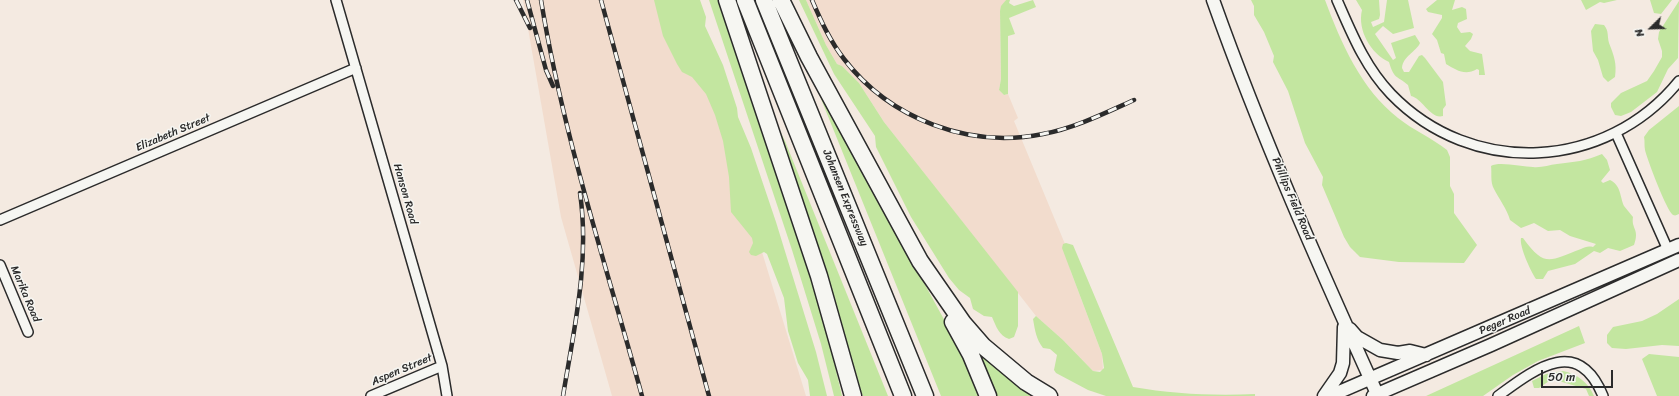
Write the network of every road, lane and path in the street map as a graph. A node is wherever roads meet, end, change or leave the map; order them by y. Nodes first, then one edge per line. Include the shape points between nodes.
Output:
1 (336, 0) edge
2 (727, 0) edge
3 (745, 0) edge
4 (764, 0) edge
5 (781, 0) edge
6 (1213, 0) edge
7 (1337, 0) edge
8 (356, 68) junction
9 (1679, 81) edge
10 (1616, 133) junction
11 (0, 220) edge
12 (1679, 245) edge
13 (1668, 250) junction
14 (1679, 260) edge
15 (920, 261) junction
16 (0, 265) edge
17 (1344, 322) junction
18 (28, 332) dead end
19 (1426, 355) junction
20 (442, 366) junction
21 (1371, 379) junction
22 (1376, 395) edge
23 (371, 396) edge
24 (448, 396) edge
25 (853, 396) edge
26 (903, 396) edge
27 (925, 396) edge
28 (988, 396) edge
29 (1049, 396) edge
30 (1324, 396) edge
31 (1330, 396) edge
32 (1498, 396) edge
33 (1603, 396) edge

1 - 8 street, Hanson Road
2 - 25 highway via 819,276
3 - 26 highway, Johansen Expressway
4 - 27 highway, Johansen Expressway
5 - 15 highway via 808,57
6 - 17 main road, Phillips Field Road via 1256,112
7 - 10 street via 1362,55 1380,82 1410,112 1448,135 1487,149 1524,154 1569,150 1586,146
8 - 11 street, Elizabeth Street
8 - 20 street, Hanson Road
9 - 10 street via 1650,111
10 - 13 street
12 - 13 main road, Peger Road
13 - 19 main road, Peger Road
14 - 22 main road, Peger Road
15 - 28 highway via 971,355
15 - 29 highway via 963,323 983,346 1013,372
16 - 18 street, Marika Road
17 - 19 main road via 1357,337 1380,350 1398,354 1410,351
17 - 21 main road, Phillips Field Road
17 - 30 main road via 1344,363
19 - 21 main road, Peger Road
20 - 23 street, Aspen Street
20 - 24 street, Hanson Road
21 - 22 main road, Phillips Field Road
21 - 31 main road, Peger Road
32 - 33 street via 1520,378 1558,361 1573,363 1590,373

